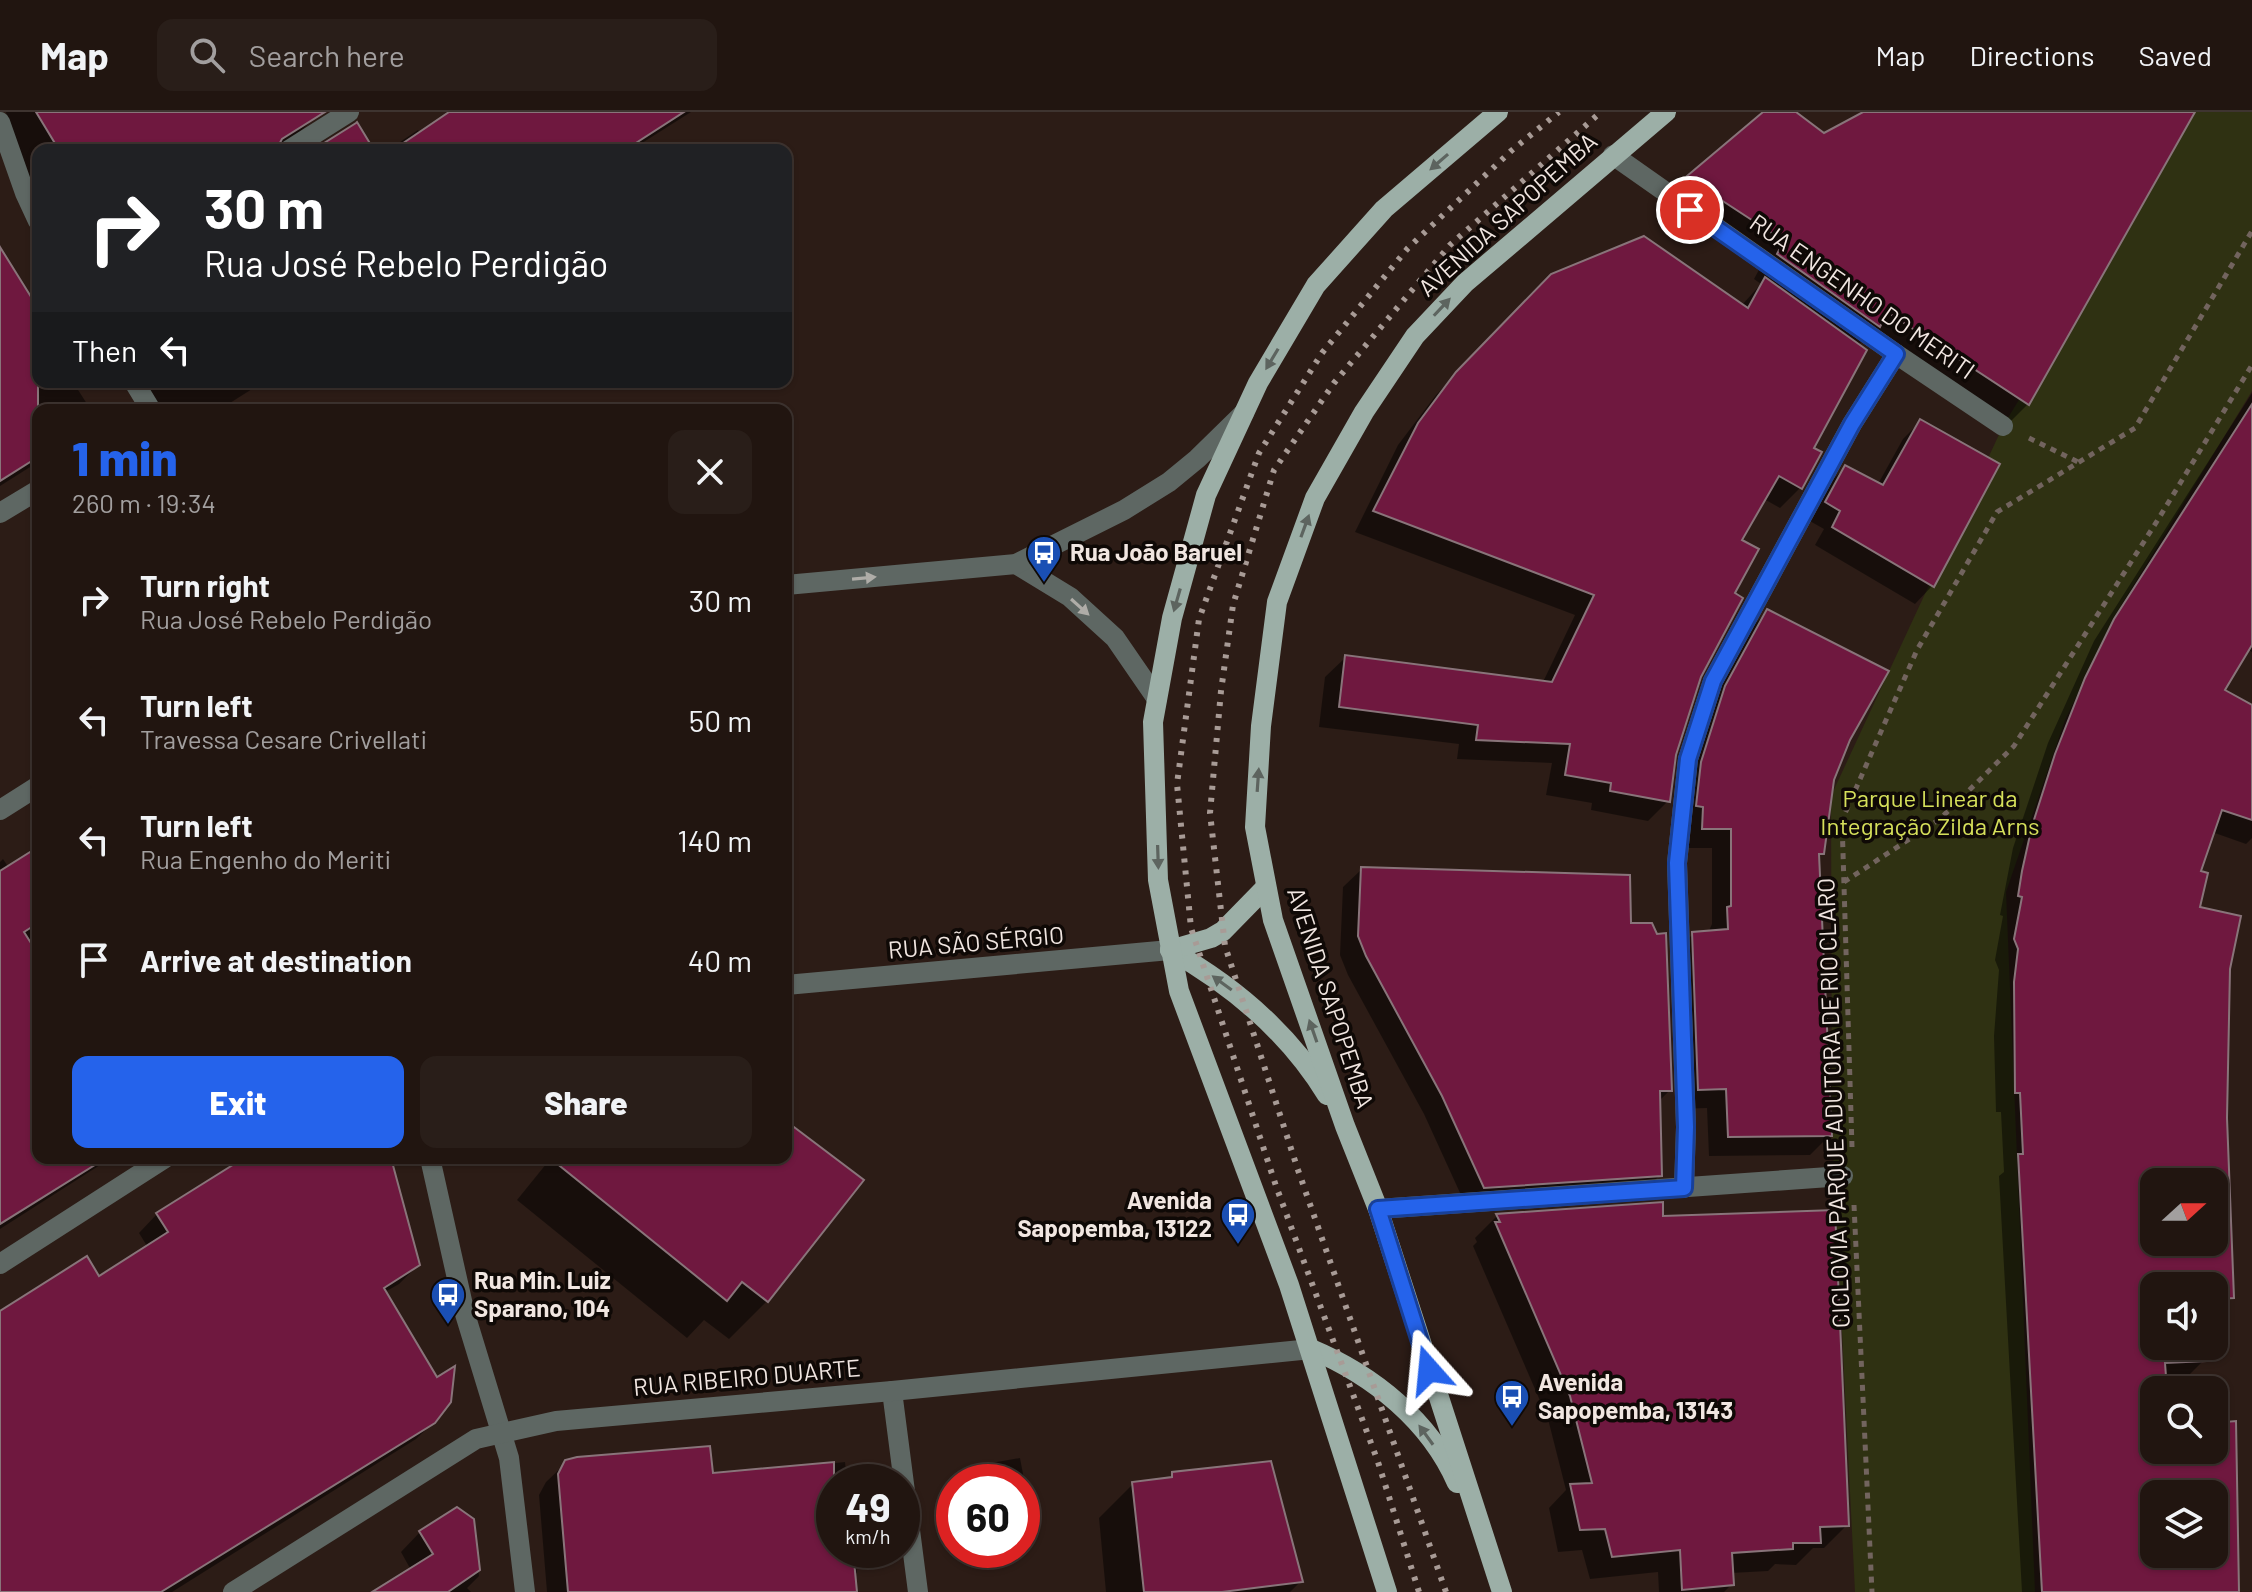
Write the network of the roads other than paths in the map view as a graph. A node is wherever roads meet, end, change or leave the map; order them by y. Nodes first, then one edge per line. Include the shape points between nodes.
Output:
1 (349, 112) edge
2 (1498, 112) edge
3 (1666, 112) edge
4 (0, 122) edge
5 (298, 144) edge
6 (1613, 155) junction
7 (32, 208) edge
8 (1896, 354) junction
9 (1244, 413) junction
10 (2003, 426) road end
11 (32, 494) edge
12 (0, 513) edge
13 (1016, 564) junction
14 (792, 584) edge
15 (1157, 699) junction
16 (32, 790) edge
17 (0, 810) edge
18 (1266, 887) junction
19 (1170, 950) junction
20 (792, 984) edge
21 (1345, 1126) junction
22 (156, 1164) edge
23 (431, 1164) edge
24 (1843, 1176) dead end
25 (1684, 1188) junction
26 (1378, 1209) junction
27 (0, 1264) edge
28 (1311, 1349) junction
29 (892, 1391) junction
30 (501, 1433) junction
31 (1500, 1586) edge
32 (233, 1592) edge
33 (525, 1592) edge
34 (918, 1592) edge
35 (1387, 1592) edge

1 - 5 street
2 -> 9 main road via 1384,209 1316,285
3 - 6 main road, AVENIDA SAPOPEMBA
4 - 7 street
6 - 8 street, RUA ENGENHO DO MERITI
18 -> 6 main road, AVENIDA SAPOPEMBA via 1255,827 1261,726 1277,602 1315,498 1415,336 1465,283
8 - 10 street, RUA ENGENHO DO MERITI
8 - 25 street via 1852,424 1713,681 1688,759 1677,863
9 - 13 street via 1169,482
9 -> 15 main road via 1206,495 1172,618
11 - 12 street
14 -> 13 street
13 -> 15 street via 1070,597 1115,638
15 -> 19 main road via 1153,722 1158,880
16 - 17 street
18 - 19 main road via 1223,931
21 -> 18 main road, AVENIDA SAPOPEMBA
19 - 20 street, RUA SÃO SÉRGIO
21 -> 19 main road via 1317,1078 1282,1035 1230,989
19 - 28 main road via 1179,991
21 - 26 main road, AVENIDA SAPOPEMBA
22 - 27 street
23 - 30 street via 465,1314
24 - 25 street
25 - 26 street
26 - 31 main road, AVENIDA SAPOPEMBA
28 - 29 street, RUA RIBEIRO DUARTE
31 -> 28 main road via 1454,1475 1421,1427 1379,1387
28 - 35 main road
29 - 30 street, RUA RIBEIRO DUARTE via 556,1421
29 - 34 street
30 - 32 street, RUA RIBEIRO DUARTE via 476,1439
30 - 33 street via 509,1458

